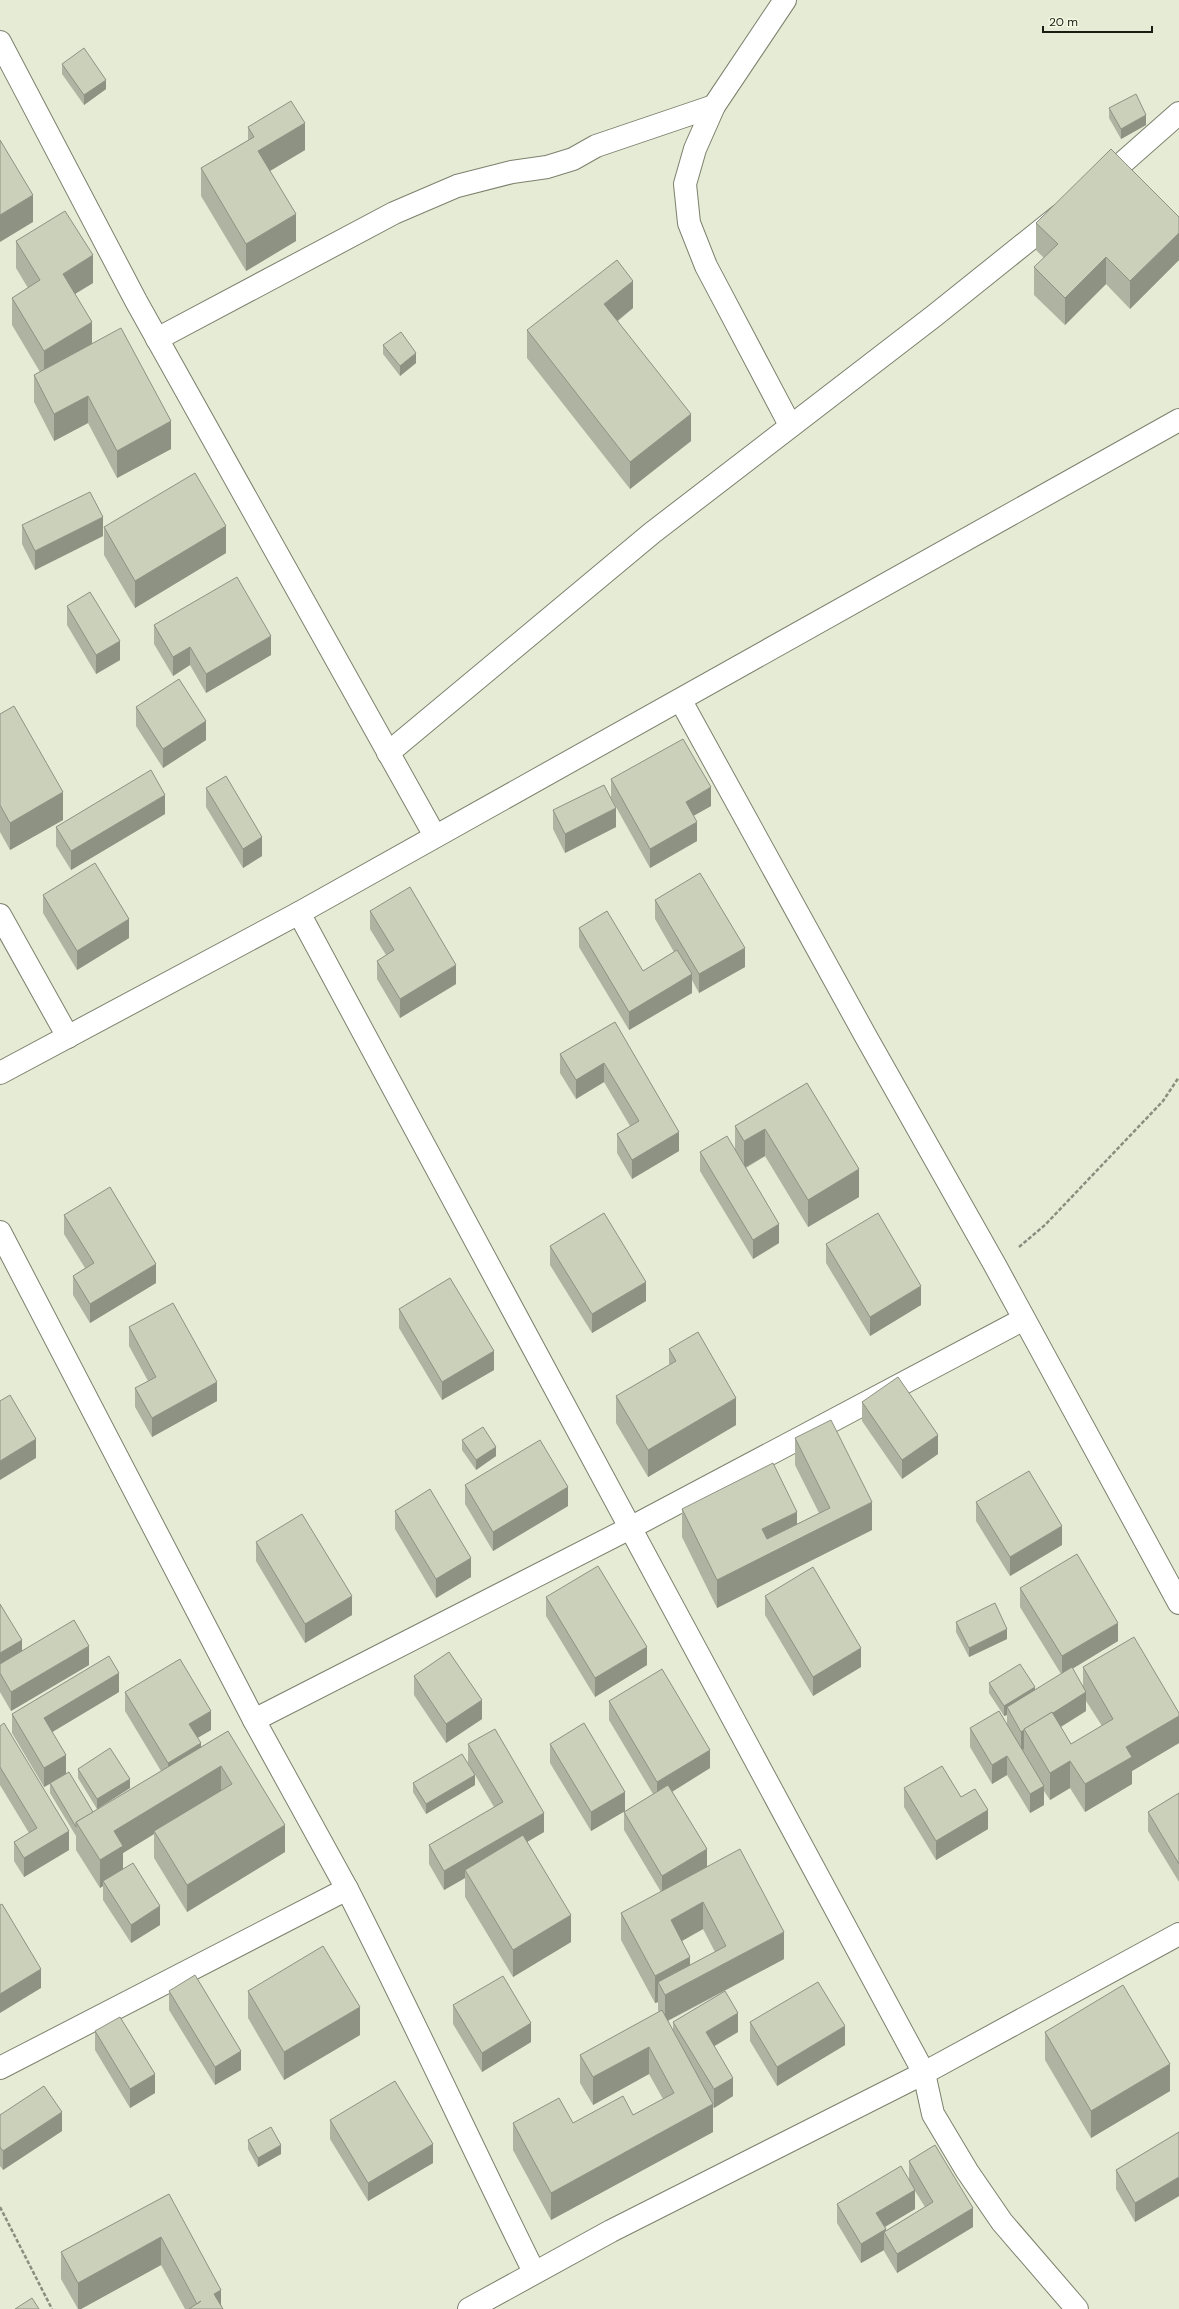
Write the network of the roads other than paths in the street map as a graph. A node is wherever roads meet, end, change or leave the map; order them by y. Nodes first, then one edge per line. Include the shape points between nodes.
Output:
1 (785, 0) edge
2 (0, 42) edge
3 (714, 106) junction
4 (1179, 113) edge
5 (157, 339) junction
6 (1179, 420) edge
7 (790, 425) junction
8 (681, 701) junction
9 (388, 753) junction
10 (435, 836) junction
11 (299, 913) junction
12 (0, 915) edge
13 (68, 1037) junction
14 (0, 1073) edge
15 (0, 1232) edge
16 (1024, 1319) junction
17 (630, 1528) junction
18 (1179, 1603) edge
19 (254, 1720) junction
20 (347, 1889) junction
21 (1179, 1934) edge
22 (0, 2068) edge
23 (924, 2073) junction
24 (534, 2272) junction
25 (469, 2309) edge
26 (1077, 2309) edge

1 - 3 street
2 - 5 street
3 - 5 street via 596,146 547,167 512,172 458,186 394,213
3 - 7 street via 695,149 685,184 689,223 706,266
4 - 7 street via 1080,200 934,316
5 - 9 street
6 - 8 street
7 - 9 street via 652,534
8 - 10 street
8 - 16 street
9 - 10 street
10 - 11 street
11 - 13 street
11 - 17 street
12 - 13 street
13 - 14 street
15 - 19 street
16 - 17 street
16 - 18 street
17 - 19 street
17 - 23 street
19 - 20 street
20 - 22 street
20 - 24 street via 406,2004
21 - 23 street
23 - 24 street
23 - 26 street via 933,2114 967,2171 1002,2222
24 - 25 street

